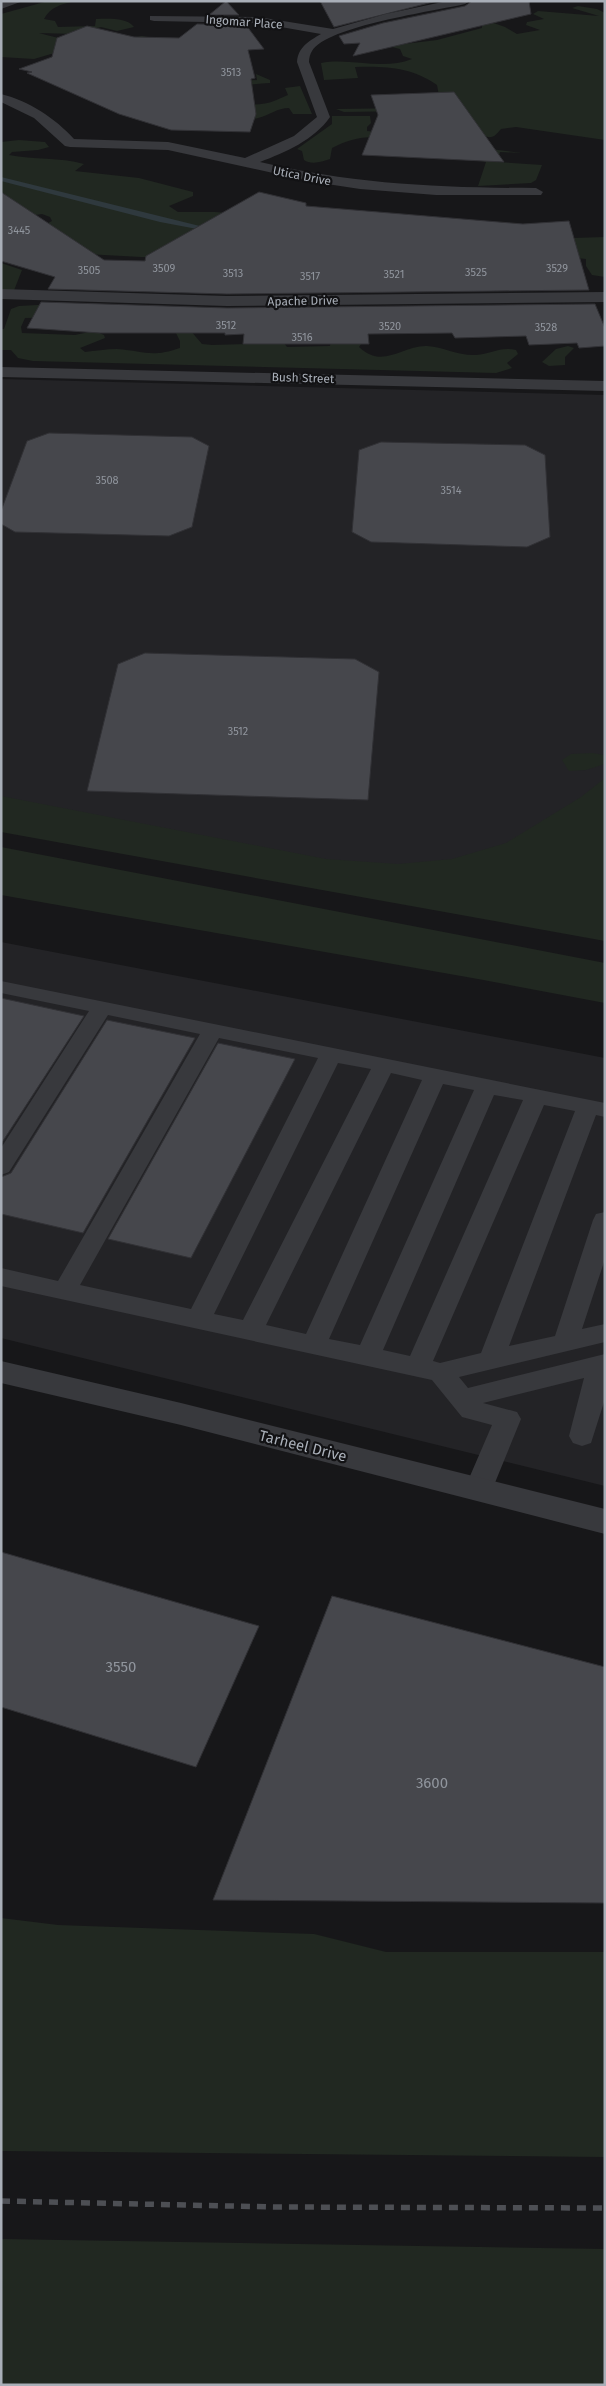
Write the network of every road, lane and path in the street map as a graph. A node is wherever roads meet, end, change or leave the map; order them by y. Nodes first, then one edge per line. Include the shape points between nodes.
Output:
1 (18, 1) edge
2 (465, 1) edge
3 (1, 6) edge
4 (154, 18) dead end
5 (333, 32) junction
6 (1, 98) edge
7 (244, 164) junction
8 (536, 192) dead end
9 (1, 294) edge
10 (605, 297) edge
11 (1, 372) edge
12 (605, 386) edge
13 (1, 987) edge
14 (102, 1008) junction
15 (213, 1030) junction
16 (331, 1054) junction
17 (384, 1065) junction
18 (435, 1076) junction
19 (487, 1086) junction
20 (536, 1096) junction
21 (596, 1108) edge
22 (1, 1167) edge
23 (605, 1220) edge
24 (1, 1277) edge
25 (64, 1291) junction
26 (198, 1320) junction
27 (250, 1331) junction
28 (605, 1334) edge
29 (314, 1344) junction
30 (565, 1344) junction
31 (368, 1356) junction
32 (492, 1360) junction
33 (603, 1363) edge
34 (429, 1369) junction
35 (1, 1372) edge
36 (462, 1399) junction
37 (582, 1436) dead end
38 (478, 1490) junction
39 (605, 1522) edge

1 - 3 street
2 - 5 street
4 - 5 street, Ingomar Place via 258,20
5 - 7 street via 313,43 303,55 305,70 324,117 319,124 294,140
6 - 7 street, Utica Drive via 35,112 70,143 170,146
7 - 8 street, Utica Drive via 359,186
9 - 10 street, Apache Drive via 227,301
11 - 12 street, Bush Street
13 - 14 lane
14 - 15 lane
14 - 22 lane
15 - 16 lane
15 - 25 lane
16 - 17 lane
16 - 26 lane
17 - 18 lane
17 - 27 lane
18 - 19 lane
18 - 29 lane
19 - 20 lane
19 - 31 lane
20 - 21 lane
20 - 34 lane
21 - 32 lane
23 - 30 lane
24 - 25 lane
25 - 26 lane
26 - 27 lane
27 - 29 lane
28 - 30 lane
29 - 31 lane
30 - 32 lane
31 - 34 lane
32 - 34 lane
33 - 36 lane
33 - 37 lane
34 - 36 lane
35 - 38 street, Tarheel Drive
36 - 38 lane via 471,1410 508,1419
38 - 39 street, Tarheel Drive

